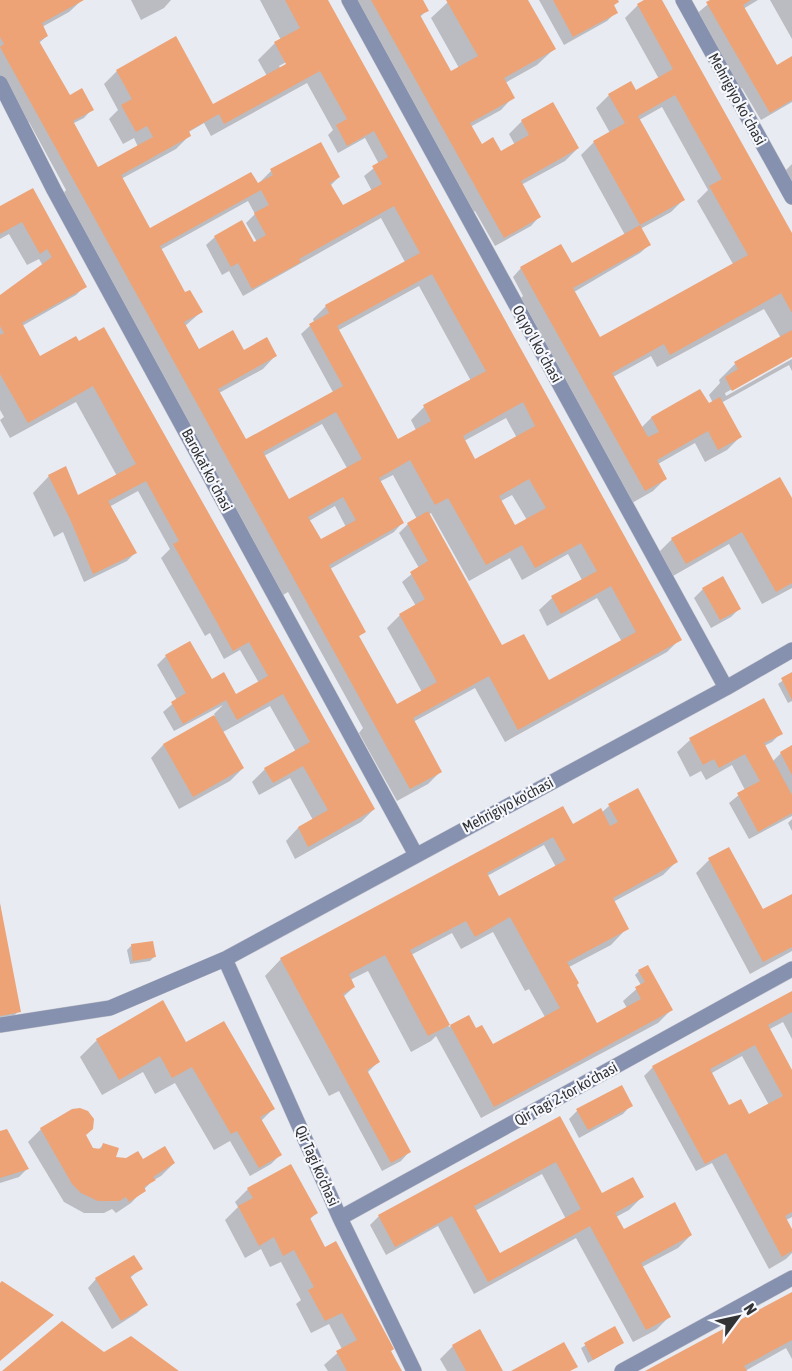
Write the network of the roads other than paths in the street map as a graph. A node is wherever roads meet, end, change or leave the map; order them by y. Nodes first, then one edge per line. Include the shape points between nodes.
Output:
1 (349, 0) edge
2 (683, 0) edge
3 (0, 83) edge
4 (792, 197) edge
5 (792, 650) edge
6 (726, 688) junction
7 (416, 855) junction
8 (225, 959) junction
9 (792, 969) edge
10 (0, 1025) edge
11 (340, 1218) junction
12 (792, 1278) edge
13 (414, 1371) edge
14 (622, 1371) edge

1 - 6 street, Oq yoʻl koʻchasi
2 - 4 street, Mehrigiyo koʻchasi
3 - 7 street, Barokat koʻchasi via 54,190
5 - 6 street, Mehrigiyo ko'chasi
6 - 7 street, Mehrigiyo ko'chasi
7 - 8 street, Mehrigiyo ko'chasi
8 - 10 street, Mehrigiyo ko'chasi via 110,1008
8 - 11 street, Qir Tagi ko'chasi
9 - 11 street, Qir Tagi 2-tor koʼchasi
11 - 13 street, Qir Tagi ko'chasi
12 - 14 street

